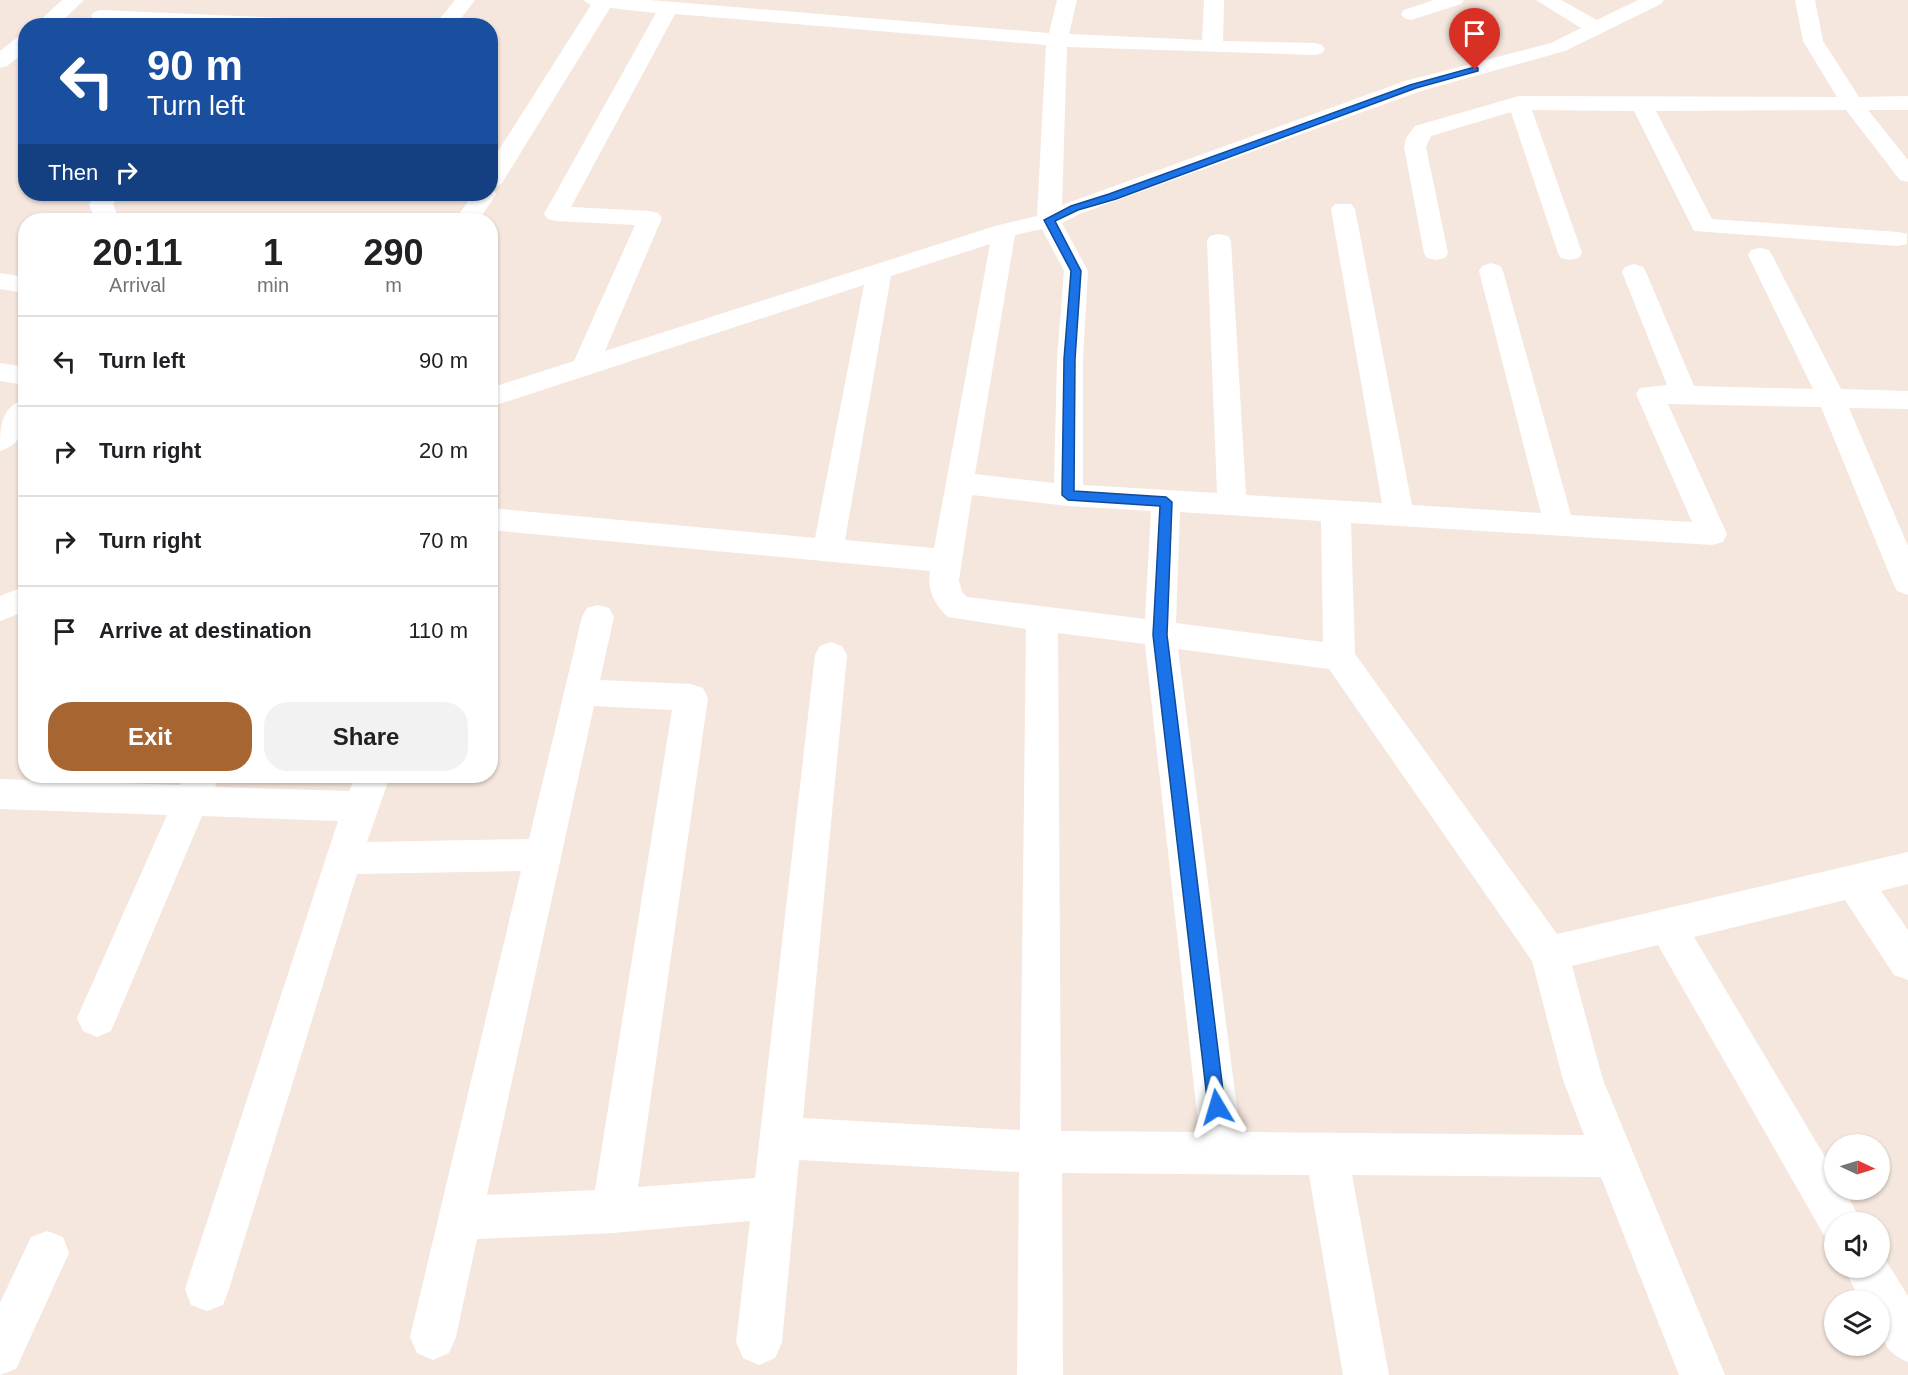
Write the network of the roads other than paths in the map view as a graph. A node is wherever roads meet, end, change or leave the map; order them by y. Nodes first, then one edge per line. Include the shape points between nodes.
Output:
1 (74, 0) edge
2 (80, 0) edge
3 (465, 0) edge
4 (1067, 0) edge
5 (1214, 0) edge
6 (1454, 0) edge
7 (1546, 0) edge
8 (1654, 0) edge
9 (1805, 0) edge
10 (598, 1) edge
11 (669, 8) junction
12 (1411, 14) dead end
13 (53, 18) edge
14 (105, 18) edge
15 (450, 18) edge
16 (1597, 28) junction
17 (1057, 40) junction
18 (18, 47) edge
19 (1212, 47) junction
20 (1315, 49) dead end
21 (0, 62) edge
22 (1908, 103) edge
23 (1519, 104) junction
24 (1642, 105) junction
25 (1853, 105) junction
26 (498, 169) edge
27 (1908, 175) edge
28 (1343, 209) dead end
29 (1049, 220) junction
30 (1004, 231) junction
31 (1219, 241) dead end
32 (1905, 243) edge
33 (1436, 253) dead end
34 (1570, 253) dead end
35 (1760, 255) dead end
36 (879, 271) junction
37 (1491, 271) dead end
38 (1634, 272) dead end
39 (0, 281) edge
40 (18, 284) edge
41 (585, 367) junction
42 (0, 372) edge
43 (18, 374) edge
44 (1684, 394) junction
45 (498, 395) edge
46 (1830, 398) junction
47 (1908, 400) edge
48 (18, 418) edge
49 (0, 441) edge
50 (959, 483) junction
51 (1068, 495) junction
52 (1166, 502) junction
53 (1233, 506) junction
54 (1336, 513) junction
55 (1399, 516) junction
56 (498, 520) edge
57 (1559, 525) junction
58 (828, 550) junction
59 (947, 561) junction
60 (1908, 583) edge
61 (18, 601) edge
62 (0, 609) edge
63 (598, 617) dead end
64 (1042, 620) junction
65 (1160, 635) junction
66 (831, 655) dead end
67 (1339, 657) junction
68 (582, 692) junction
69 (196, 789) edge
70 (367, 791) edge
71 (10, 797) edge
72 (544, 855) junction
73 (344, 858) junction
74 (1908, 868) edge
75 (1853, 881) junction
76 (1667, 926) junction
77 (1549, 954) junction
78 (1908, 962) edge
79 (97, 1018) dead end
80 (780, 1138) junction
81 (1040, 1152) junction
82 (1222, 1153) junction
83 (1327, 1154) junction
84 (1614, 1156) junction
85 (774, 1198) junction
86 (614, 1211) junction
87 (1834, 1212) edge
88 (460, 1218) junction
89 (47, 1252) dead end
90 (1872, 1278) edge
91 (207, 1289) dead end
92 (433, 1337) dead end
93 (1908, 1339) edge
94 (759, 1342) dead end
95 (0, 1353) edge
96 (1040, 1375) edge
97 (1366, 1375) edge
98 (1702, 1375) edge

1 - 13 street
2 - 14 street
3 - 15 street
4 - 17 street
5 - 19 street
6 - 12 street
7 - 16 street
8 - 16 street
9 - 25 street via 1813,41
10 - 11 street
10 - 26 street
11 - 17 street
11 - 41 street via 556,214 650,218
16 - 29 street via 1557,47 1413,86
17 - 19 street
17 - 29 street
18 - 21 street
19 - 20 street
22 - 25 street
23 - 24 street
23 - 33 street via 1435,126 1417,138 1415,147
23 - 34 street
24 - 25 street
24 - 32 street via 1703,226
25 - 27 street
28 - 55 street
29 - 30 street
29 - 51 street via 1076,271
30 - 36 street
30 - 50 street
31 - 53 street
35 - 46 street
36 - 41 street
36 - 58 street
37 - 57 street
38 - 44 street
39 - 40 street
41 - 45 street
42 - 43 street
44 - 46 street
44 - 57 street via 1650,394 1712,534
46 - 47 street
46 - 60 street
48 - 49 street
50 - 51 street
50 - 59 street
51 - 52 street
52 - 53 street
52 - 65 street
53 - 54 street
54 - 55 street
54 - 67 street
55 - 57 street
56 - 58 street
58 - 59 street
59 - 64 street via 944,580 948,598 959,609
61 - 62 street
63 - 68 street
64 - 65 street
64 - 81 street
65 - 67 street
65 - 82 street
66 - 80 street
67 - 77 street
68 - 72 street
68 - 86 street via 691,698
69 - 70 street
69 - 71 street
69 - 79 street
70 - 73 street
72 - 73 street
72 - 88 street
73 - 91 street
74 - 75 street
75 - 76 street
75 - 78 street
76 - 77 street
76 - 87 street
77 - 84 street via 1583,1080
80 - 81 street
80 - 85 street
81 - 82 street
81 - 96 street
82 - 83 street
83 - 84 street
83 - 97 street
84 - 98 street
85 - 86 street
85 - 94 street
86 - 88 street
88 - 92 street
89 - 95 street
90 - 93 street

